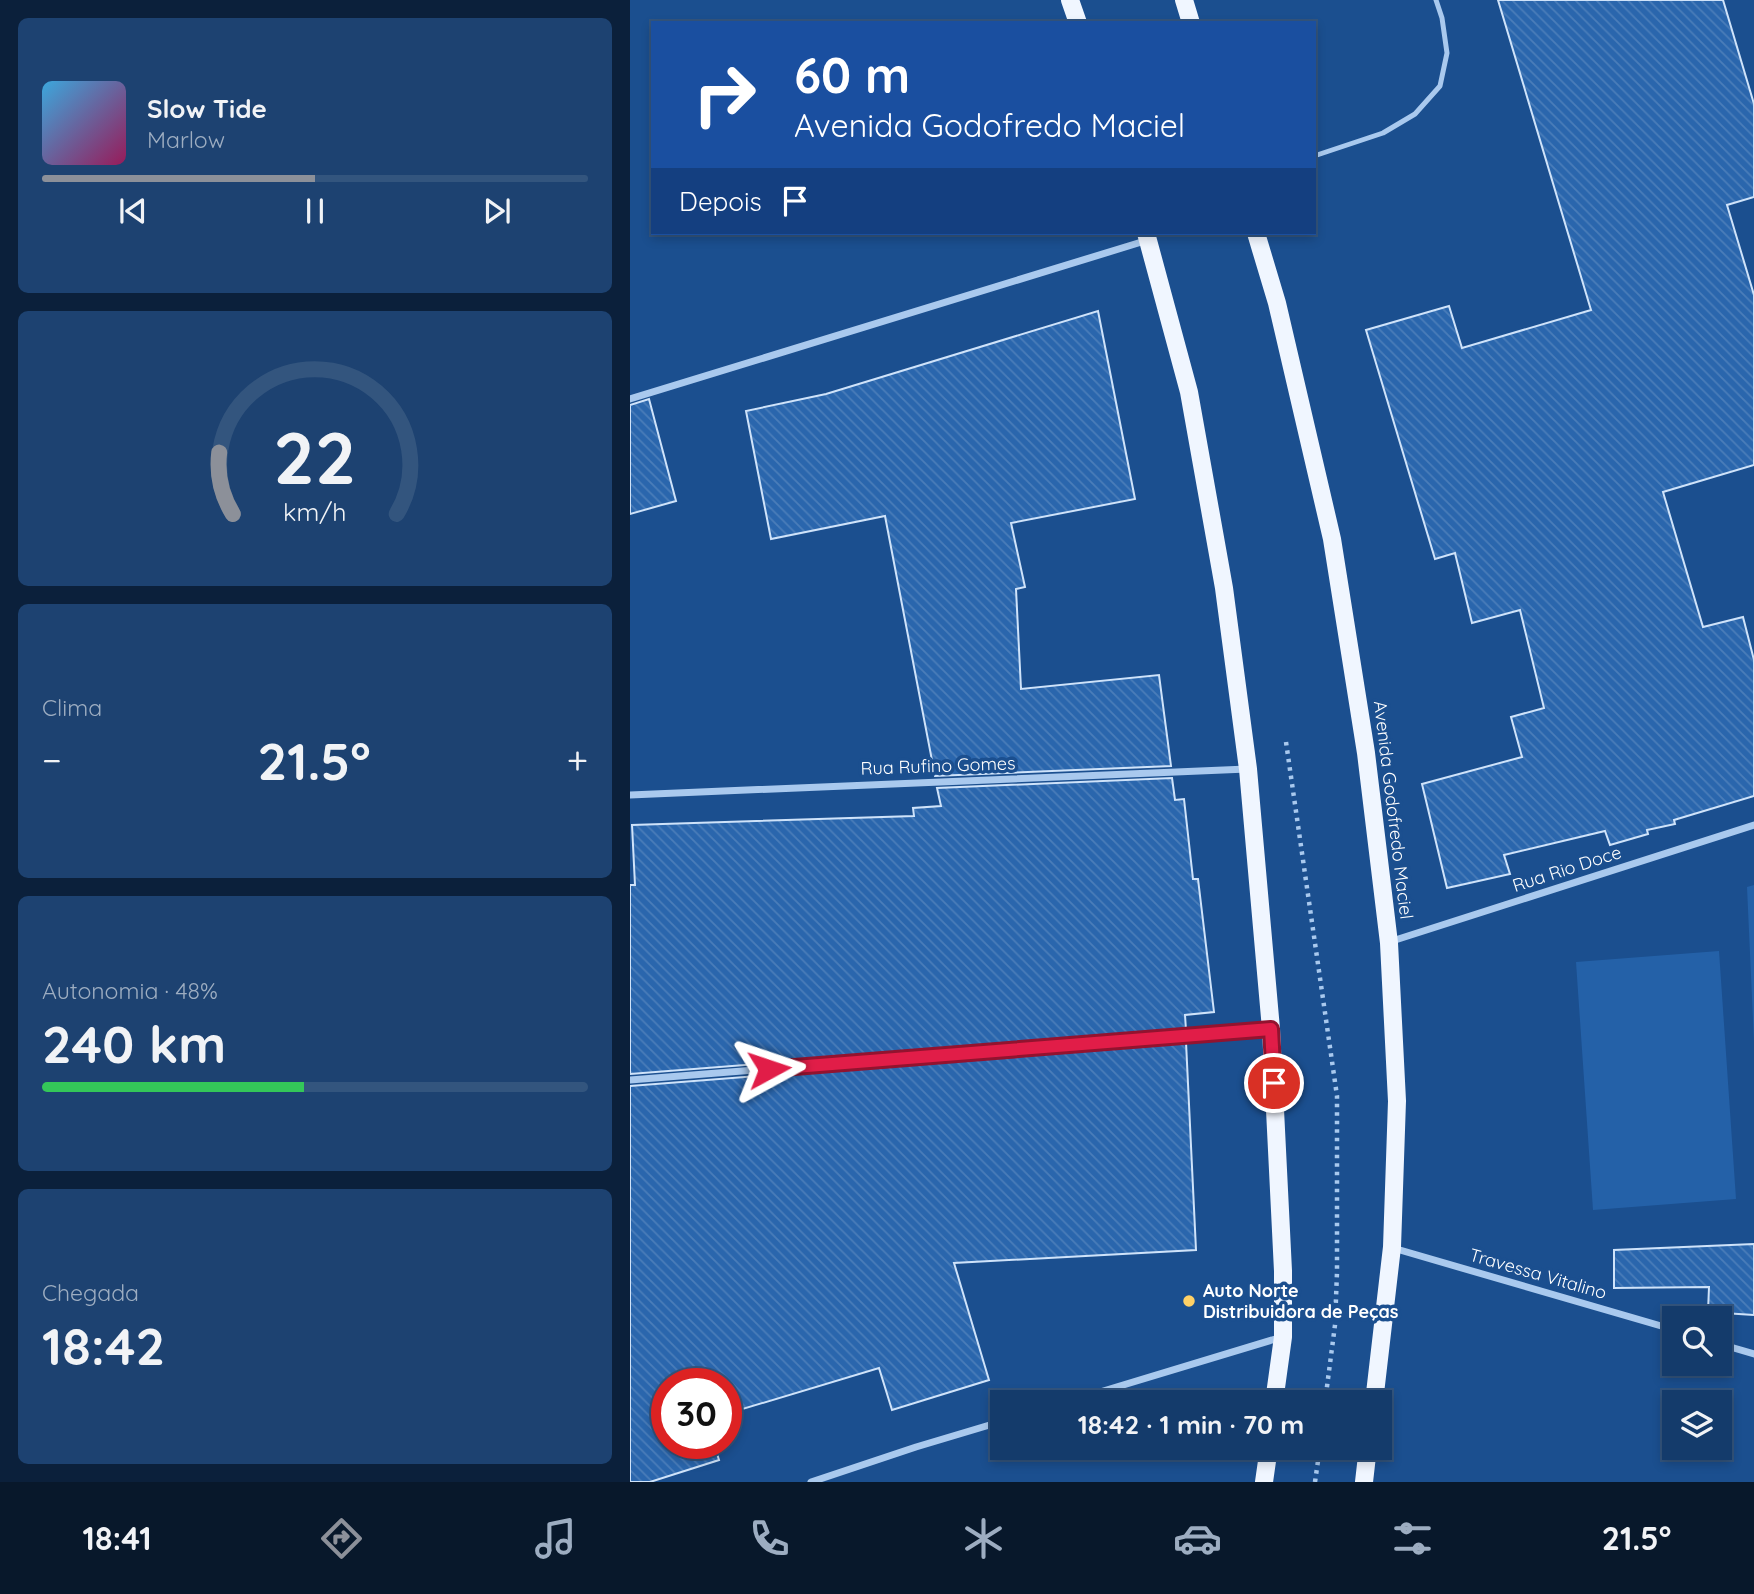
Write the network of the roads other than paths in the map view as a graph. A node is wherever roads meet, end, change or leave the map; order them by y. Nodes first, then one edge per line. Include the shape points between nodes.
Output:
1 (1070, 0) edge
2 (1184, 0) edge
3 (1436, 0) edge
4 (1077, 21) edge
5 (1190, 21) edge
6 (1316, 155) edge
7 (1257, 235) edge
8 (1147, 236) edge
9 (630, 399) edge
10 (1248, 769) junction
11 (630, 795) edge
12 (1754, 825) edge
13 (1389, 943) junction
14 (1271, 1029) junction
15 (630, 1080) edge
16 (1392, 1247) junction
17 (1662, 1327) edge
18 (1283, 1337) junction
19 (1732, 1348) edge
20 (1754, 1354) edge
21 (1107, 1390) edge
22 (1276, 1390) edge
23 (1375, 1390) edge
24 (990, 1425) edge
25 (1267, 1460) edge
26 (1367, 1460) edge
27 (811, 1482) edge
28 (1264, 1482) edge
29 (1364, 1482) edge

1 - 4 main road
2 - 5 main road
3 - 6 lane via 1447,53 1440,86 1415,114 1383,133
7 - 13 main road, Avenida Godofredo Maciel via 1332,538 1366,753
8 - 9 street
8 - 10 main road via 1189,391 1224,588
10 - 11 street, Rua Rufino Gomes
10 - 14 main road
12 - 13 street, Rua Rio Doce
13 - 16 main road, Avenida Godofredo Maciel via 1397,1101
14 - 15 street
14 - 18 main road
16 - 17 street, Travessa Vitalino
16 - 23 main road, Avenida Godofredo Maciel
18 - 21 street
18 - 22 main road
19 - 20 street
24 - 27 street
25 - 28 main road
26 - 29 main road

